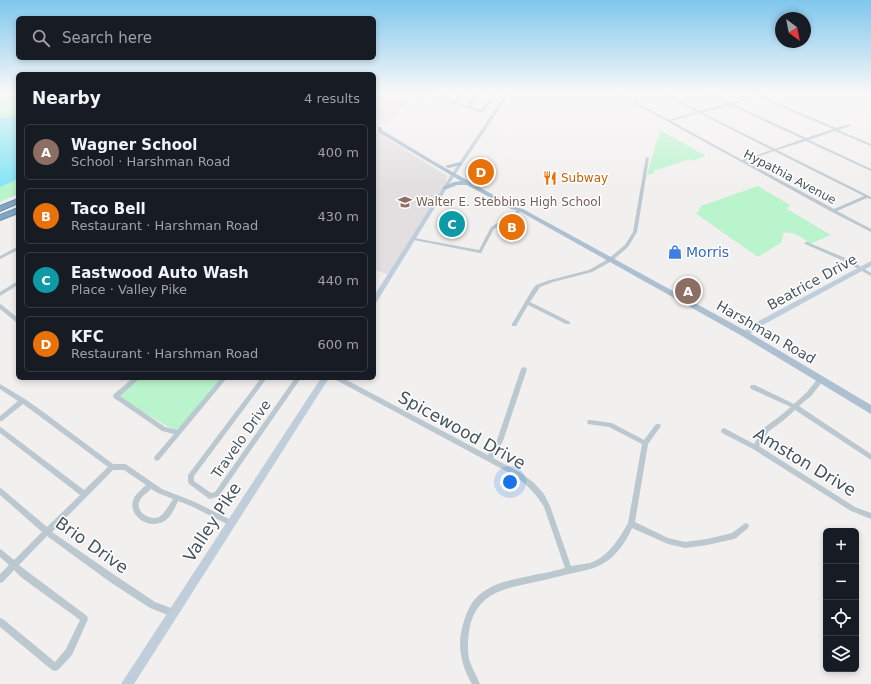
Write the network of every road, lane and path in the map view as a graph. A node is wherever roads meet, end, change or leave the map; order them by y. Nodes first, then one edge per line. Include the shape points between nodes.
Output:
1 (486, 125) edge
2 (676, 125) edge
3 (725, 125) edge
4 (775, 125) edge
5 (825, 125) edge
6 (849, 125) dead end
7 (376, 126) edge
8 (380, 128) junction
9 (835, 129) junction
10 (806, 139) junction
11 (871, 145) edge
12 (774, 150) junction
13 (647, 158) dead end
14 (741, 161) junction
15 (460, 164) junction
16 (448, 166) junction
17 (871, 170) edge
18 (455, 173) junction
19 (468, 183) junction
20 (445, 188) junction
21 (870, 197) edge
22 (16, 202) edge
23 (0, 209) edge
24 (521, 210) junction
25 (833, 210) junction
26 (16, 211) edge
27 (0, 218) edge
28 (871, 231) edge
29 (414, 238) junction
30 (806, 243) dead end
31 (16, 249) edge
32 (0, 258) edge
33 (610, 260) junction
34 (871, 263) edge
35 (861, 269) junction
36 (871, 275) edge
37 (16, 284) edge
38 (0, 294) edge
39 (376, 298) edge
40 (527, 303) junction
41 (0, 306) edge
42 (16, 319) edge
43 (568, 323) dead end
44 (514, 325) dead end
45 (745, 334) junction
46 (524, 369) dead end
47 (821, 379) junction
48 (135, 380) edge
49 (222, 380) edge
50 (263, 380) edge
51 (297, 380) edge
52 (324, 380) edge
53 (342, 380) edge
54 (0, 386) edge
55 (753, 387) dead end
56 (23, 401) junction
57 (794, 406) junction
58 (871, 410) edge
59 (0, 419) edge
60 (590, 422) dead end
61 (658, 426) dead end
62 (0, 430) edge
63 (724, 431) dead end
64 (178, 432) junction
65 (645, 443) junction
66 (755, 447) junction
67 (871, 457) edge
68 (157, 458) dead end
69 (489, 459) junction
70 (112, 467) junction
71 (150, 486) junction
72 (0, 491) edge
73 (84, 494) junction
74 (176, 499) junction
75 (871, 516) edge
76 (231, 524) junction
77 (631, 524) junction
78 (746, 526) dead end
79 (47, 532) junction
80 (0, 552) edge
81 (14, 565) junction
82 (569, 570) junction
83 (0, 579) edge
84 (173, 613) junction
85 (0, 622) edge
86 (127, 684) edge
87 (476, 684) edge

1 - 15 street
2 - 14 street, Hypathia Avenue
3 - 12 street
4 - 10 street
5 - 9 street
6 - 9 street
7 - 8 main road, Harshman Road
8 - 16 main road, Harshman Road via 386,128
8 - 18 main road, Harshman Road via 380,131
9 - 10 street
9 - 11 street
10 - 12 street
10 - 17 street
12 - 14 street
12 - 21 street
13 - 33 street via 633,236 627,246
14 - 25 street, Hypathia Avenue
15 - 16 main road
15 - 18 street
16 - 18 main road, Harshman Road
18 - 19 main road, Harshman Road
18 - 20 street
18 - 24 main road, Harshman Road
19 - 20 main road
19 - 24 main road, Harshman Road
20 - 29 street
21 - 25 street
22 - 23 highway
24 - 29 street via 492,228 480,252
24 - 33 main road, Harshman Road
25 - 28 street, Hypathia Avenue
26 - 27 highway
29 - 39 street
30 - 35 street
31 - 32 street
33 - 40 street via 590,271 538,286
33 - 45 main road, Harshman Road
34 - 35 street, Beatrice Drive
35 - 36 street
35 - 45 street, Beatrice Drive
37 - 38 street
40 - 43 street
40 - 44 street
41 - 42 street
45 - 47 main road, Harshman Road
46 - 69 street via 500,441
47 - 57 street via 809,394
47 - 58 main road, Harshman Road
48 - 64 street via 116,396 164,428
49 - 64 street
50 - 51 street, Travelo Drive via 190,478 191,482 210,496 218,494
52 - 76 street, Valley Pike
53 - 69 street, Spicewood Drive
54 - 56 street
55 - 57 street
56 - 59 street
56 - 70 street
57 - 66 street via 767,429
57 - 67 street
60 - 65 street via 610,426
61 - 65 street
62 - 73 street
63 - 66 street, Amston Drive
64 - 68 street
65 - 77 street
66 - 75 street, Amston Drive via 827,494
69 - 82 street, Spicewood Drive via 532,485 543,498
70 - 71 street via 125,467
70 - 73 street
71 - 74 street
71 - 74 street via 136,503 142,519 153,522 161,519
72 - 79 street, Brio Drive
73 - 79 street
74 - 76 street via 192,504
76 - 84 street, Valley Pike
77 - 78 street via 668,541 685,545 734,536
77 - 82 street via 620,544 602,560 587,567
79 - 81 street
79 - 84 street, Brio Drive via 153,605
80 - 81 street
81 - 83 street
81 - 85 street via 84,619 69,652 55,667
82 - 87 street via 503,585 477,602 466,621 464,641 465,657
84 - 86 street, Valley Pike

